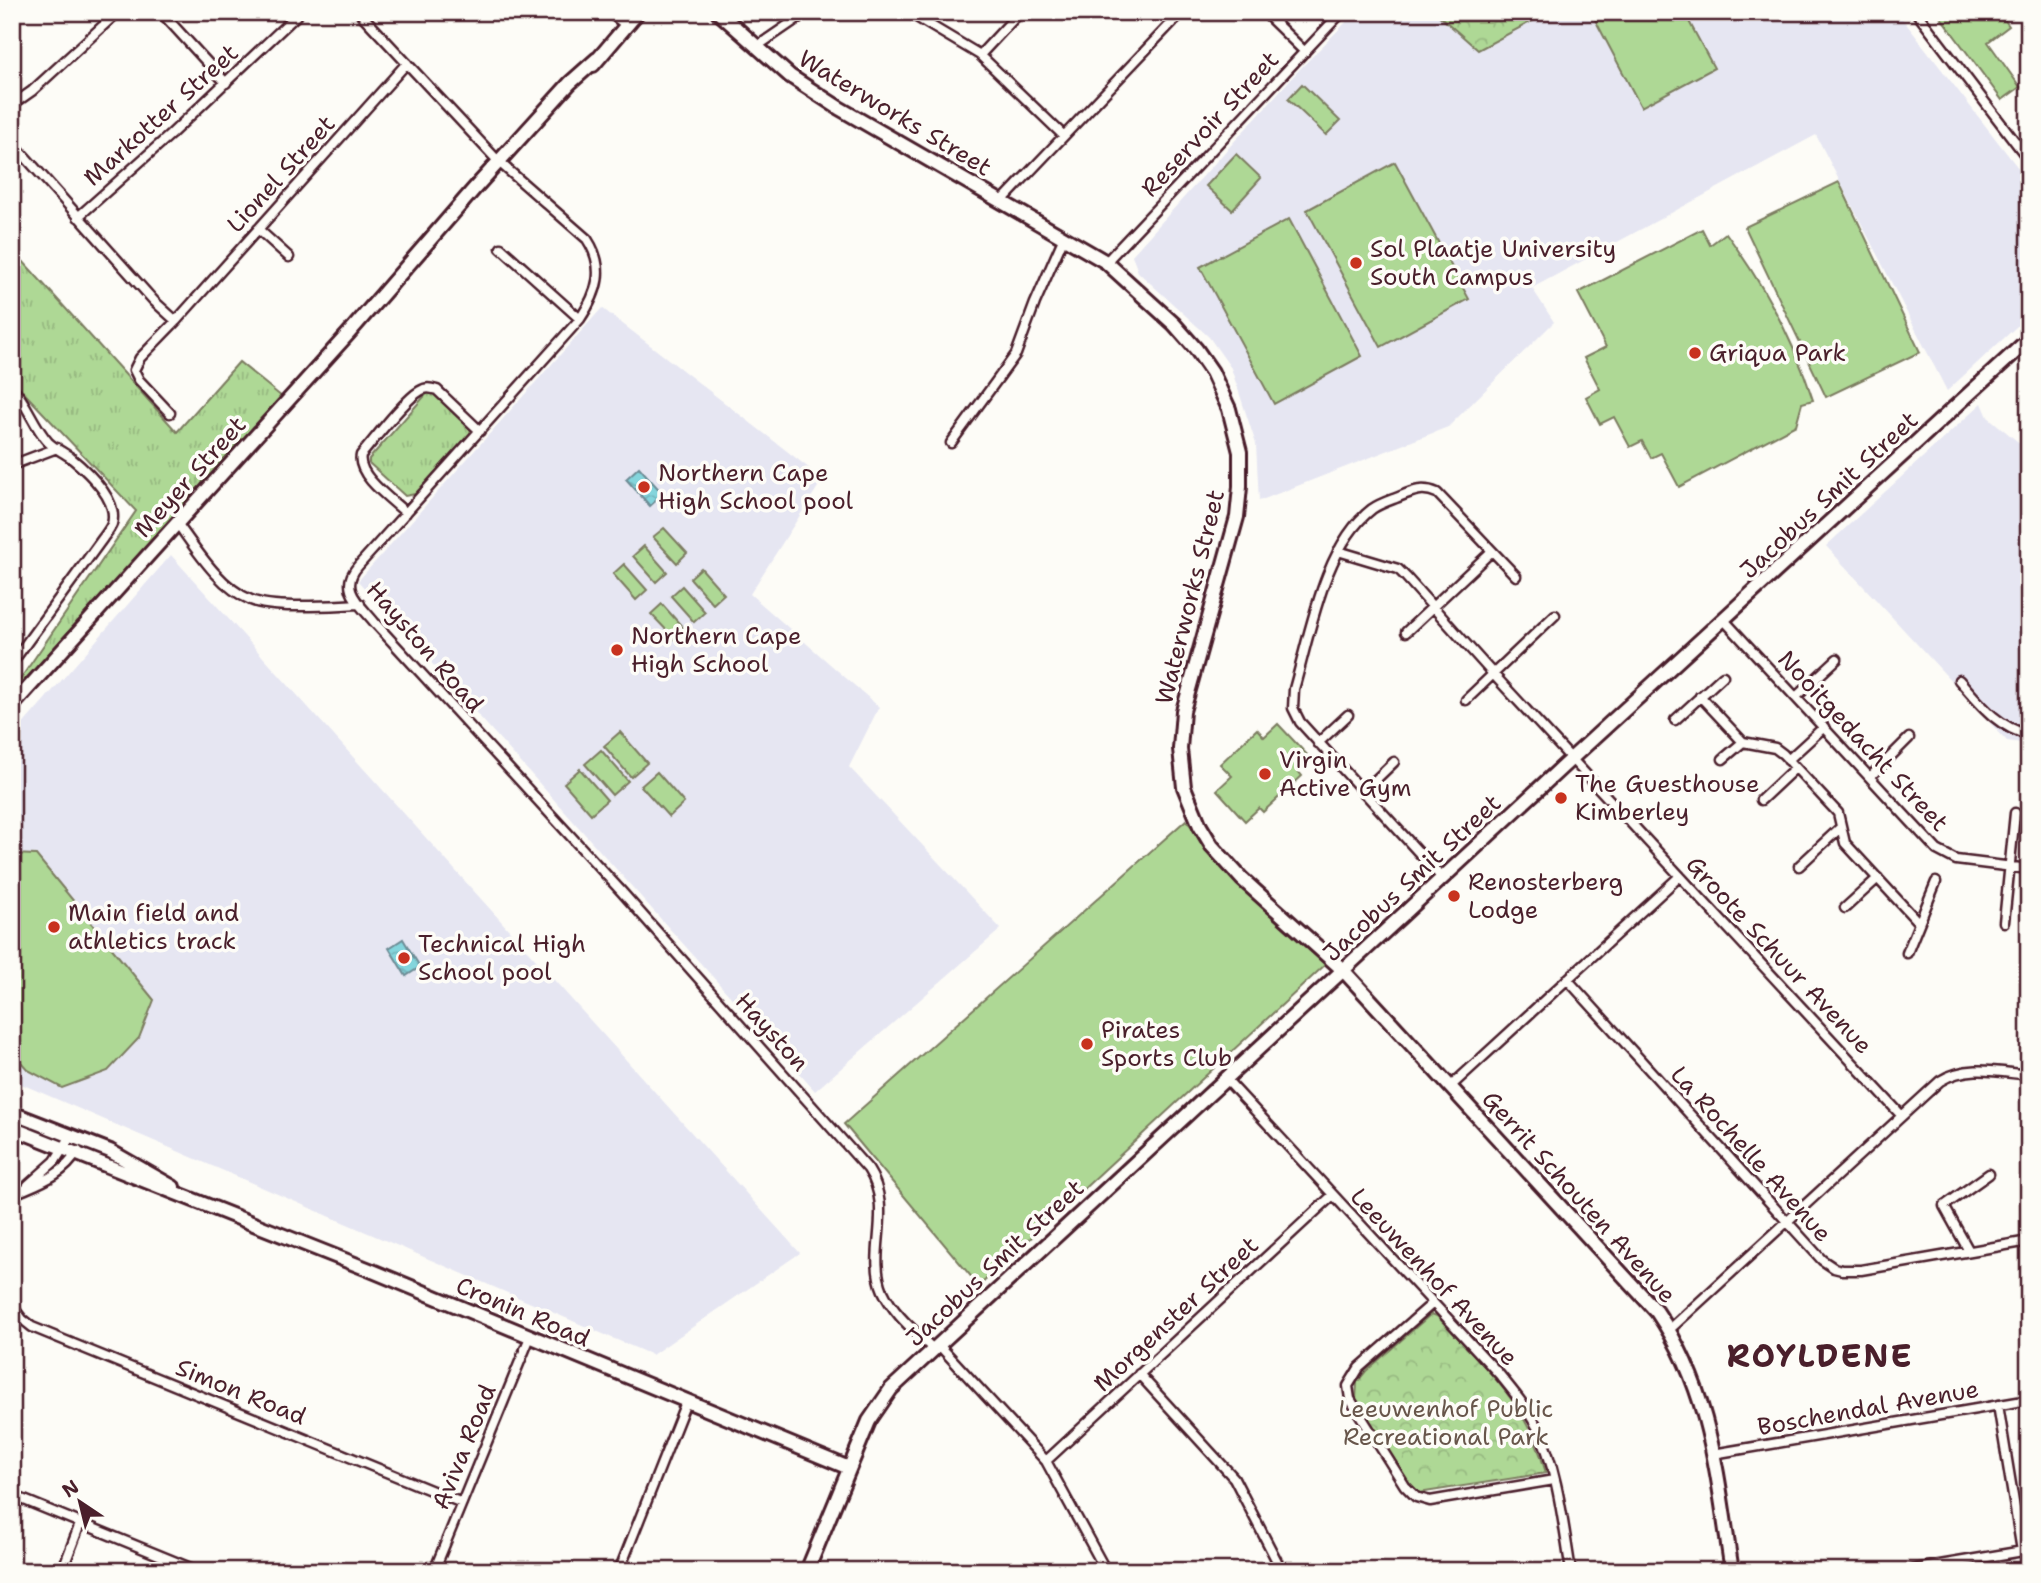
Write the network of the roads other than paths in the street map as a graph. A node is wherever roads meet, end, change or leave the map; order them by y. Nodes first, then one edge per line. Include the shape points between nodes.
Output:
1 (118, 12) edge
2 (161, 12) edge
3 (300, 12) edge
4 (359, 12) edge
5 (609, 12) edge
6 (638, 12) edge
7 (718, 12) edge
8 (807, 12) edge
9 (908, 12) edge
10 (1020, 12) edge
11 (1182, 12) edge
12 (1264, 12) edge
13 (1342, 12) edge
14 (1916, 12) edge
15 (626, 25) junction
16 (756, 47) junction
17 (1306, 51) junction
18 (979, 55) junction
19 (407, 63) junction
20 (226, 83) junction
21 (12, 105) edge
22 (1064, 136) junction
23 (12, 142) edge
24 (2029, 160) edge
25 (501, 164) junction
26 (1001, 202) junction
27 (78, 216) junction
28 (258, 229) junction
29 (1064, 237) junction
30 (501, 248) dead end
31 (289, 257) dead end
32 (1106, 262) junction
33 (580, 319) junction
34 (176, 321) junction
35 (2029, 339) edge
36 (12, 387) edge
37 (170, 413) dead end
38 (480, 431) junction
39 (951, 443) dead end
40 (57, 448) junction
41 (12, 466) edge
42 (406, 513) junction
43 (177, 523) junction
44 (1338, 551) junction
45 (1492, 552) junction
46 (1516, 576) dead end
47 (360, 604) junction
48 (1434, 606) junction
49 (1555, 615) dead end
50 (1724, 620) junction
51 (1406, 632) dead end
52 (1837, 659) dead end
53 (12, 663) edge
54 (1494, 675) junction
55 (1723, 676) dead end
56 (1959, 680) dead end
57 (1700, 696) junction
58 (1796, 697) junction
59 (1466, 700) dead end
60 (12, 705) edge
61 (1348, 715) dead end
62 (1675, 720) dead end
63 (1824, 727) junction
64 (2029, 735) edge
65 (1909, 738) dead end
66 (1743, 742) junction
67 (1318, 743) junction
68 (1572, 758) junction
69 (1723, 759) dead end
70 (1788, 760) junction
71 (1394, 762) dead end
72 (1795, 768) junction
73 (509, 772) joint
74 (1870, 777) junction
75 (1363, 792) junction
76 (1761, 800) dead end
77 (2015, 813) dead end
78 (1841, 827) junction
79 (1799, 866) dead end
80 (2010, 867) junction
81 (2029, 869) edge
82 (1680, 876) junction
83 (1878, 878) junction
84 (1443, 879) junction
85 (1936, 882) dead end
86 (1845, 908) dead end
87 (1918, 922) junction
88 (2004, 922) dead end
89 (1907, 953) dead end
90 (1343, 970) junction
91 (1567, 979) junction
92 (2029, 1075) edge
93 (1226, 1078) junction
94 (1451, 1086) junction
95 (12, 1113) edge
96 (1902, 1116) junction
97 (12, 1128) edge
98 (77, 1138) junction
99 (63, 1149) junction
100 (77, 1154) junction
101 (1989, 1174) dead end
102 (16, 1193) edge
103 (181, 1194) junction
104 (1333, 1195) junction
105 (1786, 1223) junction
106 (2029, 1241) edge
107 (1969, 1251) junction
108 (1433, 1303) junction
109 (12, 1306) edge
110 (1669, 1330) junction
111 (530, 1337) junction
112 (936, 1346) junction
113 (1139, 1374) junction
114 (2029, 1400) edge
115 (686, 1402) junction
116 (1998, 1405) junction
117 (1713, 1454) junction
118 (1046, 1461) junction
119 (849, 1468) junction
120 (1554, 1480) junction
121 (12, 1495) edge
122 (462, 1503) junction
123 (80, 1524) junction
124 (2025, 1550) edge
125 (62, 1571) edge
126 (198, 1571) edge
127 (434, 1571) edge
128 (619, 1571) edge
129 (807, 1571) edge
130 (1106, 1571) edge
131 (1282, 1571) edge
132 (1571, 1571) edge
133 (1732, 1571) edge
134 (1904, 1571) edge

1 - 21 street
2 - 20 street
3 - 20 street, Markotter Street
4 - 19 street, Hayston Road
5 - 15 street
6 - 15 street, Meyer Street
7 - 16 street, Waterworks Street
8 - 16 street
9 - 18 street
10 - 18 street
11 - 22 street
12 - 17 street
13 - 17 street, Reservoir Street
14 - 24 street
15 - 25 street, Meyer Street
16 - 26 street, Waterworks Street via 839,108
17 - 32 street, Reservoir Street
18 - 22 street
19 - 25 street, Hayston Road
19 - 28 street, Lionel Street
20 - 27 street, Markotter Street
22 - 26 street
23 - 27 street
25 - 33 street, Hayston Road via 575,227 594,250 600,273 591,303
25 - 43 street, Meyer Street via 413,267 399,276
26 - 29 street, Waterworks Street
27 - 34 street
28 - 31 street
28 - 34 street, Lionel Street
29 - 32 street, Waterworks Street
29 - 39 street via 1016,354
30 - 33 street
32 - 90 street, Waterworks Street via 1196,349 1222,390 1240,452 1237,517 1182,711 1181,769 1189,801 1224,861
33 - 38 street, Hayston Road
34 - 37 street, Lionel Street via 134,370
35 - 50 street, Jacobus Smit Street
36 - 40 street via 46,439
38 - 42 street, Hayston Road
38 - 42 street via 431,388 419,391 394,417 359,460 368,477
40 - 41 street
40 - 53 street via 104,495 112,525
42 - 47 street, Hayston Road via 351,575 349,589
43 - 47 street via 220,576 254,602
43 - 60 street, Meyer Street
44 - 45 street via 1370,511 1423,489 1437,493
44 - 48 street, Groote Schuur Avenue via 1398,569
44 - 67 street via 1294,689 1296,715
45 - 46 street
45 - 48 street
47 - 73 street, Hayston Road
48 - 51 street
48 - 54 street, Groote Schuur Avenue
49 - 54 street
50 - 58 street, Nooitgedacht Street
50 - 68 street, Jacobus Smit Street
52 - 58 street
54 - 59 street
54 - 68 street, Groote Schuur Avenue
55 - 57 street
56 - 64 street via 1993,717
57 - 62 street
57 - 66 street
58 - 63 street, Nooitgedacht Street
61 - 67 street
63 - 70 street
63 - 74 street, Nooitgedacht Street
65 - 74 street
66 - 69 street
66 - 70 street via 1775,748
67 - 75 street
68 - 82 street, Groote Schuur Avenue
68 - 84 street, Jacobus Smit Street
70 - 72 street
71 - 75 street
72 - 76 street
72 - 78 street via 1838,813
73 - 112 street, Hayston via 868,1169 881,1208 878,1265 883,1290 899,1315
74 - 80 street, Nooitgedacht Street via 1941,853 1963,862
75 - 84 street
77 - 80 street
78 - 79 street
78 - 83 street via 1845,843
80 - 81 street, Nooitgedacht Street
80 - 88 street
82 - 91 street
82 - 96 street, Groote Schuur Avenue
83 - 86 street
83 - 87 street
84 - 90 street, Jacobus Smit Street
85 - 87 street
87 - 89 street
90 - 93 street, Jacobus Smit Street
90 - 94 street, Gerrit Schouten Avenue
91 - 94 street
91 - 105 street, La Rochelle Avenue
92 - 96 street via 1955,1073
93 - 104 street, Leeuwenhof Avenue
93 - 112 street, Jacobus Smit Street
94 - 110 street, Gerrit Schouten Avenue via 1631,1282
95 - 98 street, Cronin Road
96 - 105 street
97 - 99 street, Cronin Road
98 - 99 street
98 - 100 street
98 - 103 street, Cronin Road
99 - 100 street, Cronin Road
99 - 102 street via 47,1170
100 - 102 street via 56,1176
100 - 103 street, Cronin Road
101 - 107 street via 1944,1206
103 - 111 street, Cronin Road
104 - 108 street, Leeuwenhof Avenue
104 - 113 street, Morgenster Street
105 - 107 street, La Rochelle Avenue via 1822,1260 1842,1270
105 - 110 street
106 - 107 street, La Rochelle Avenue
108 - 120 street, Leeuwenhof Avenue via 1525,1408 1542,1438
108 - 120 street via 1359,1368 1348,1386 1350,1399 1399,1479 1416,1497 1430,1501
109 - 122 street, Simon Road via 32,1327
110 - 117 street, Gerrit Schouten Avenue via 1701,1399
111 - 115 street, Cronin Road
111 - 122 street, Aviva Road
112 - 118 street, Hayston
112 - 119 street, Jacobus Smit Street via 878,1406
113 - 118 street, Morgenster Street
113 - 131 street via 1234,1478
114 - 116 street, Boschendal Avenue
115 - 119 street, Cronin Road
115 - 128 street
116 - 117 street, Boschendal Avenue
116 - 124 street
117 - 133 street, Gerrit Schouten Avenue
118 - 130 street, Hayston
119 - 129 street, Jacobus Smit Street
120 - 132 street, Leeuwenhof Avenue
121 - 123 street
122 - 127 street, Aviva Road
123 - 125 street
123 - 126 street
124 - 134 street

